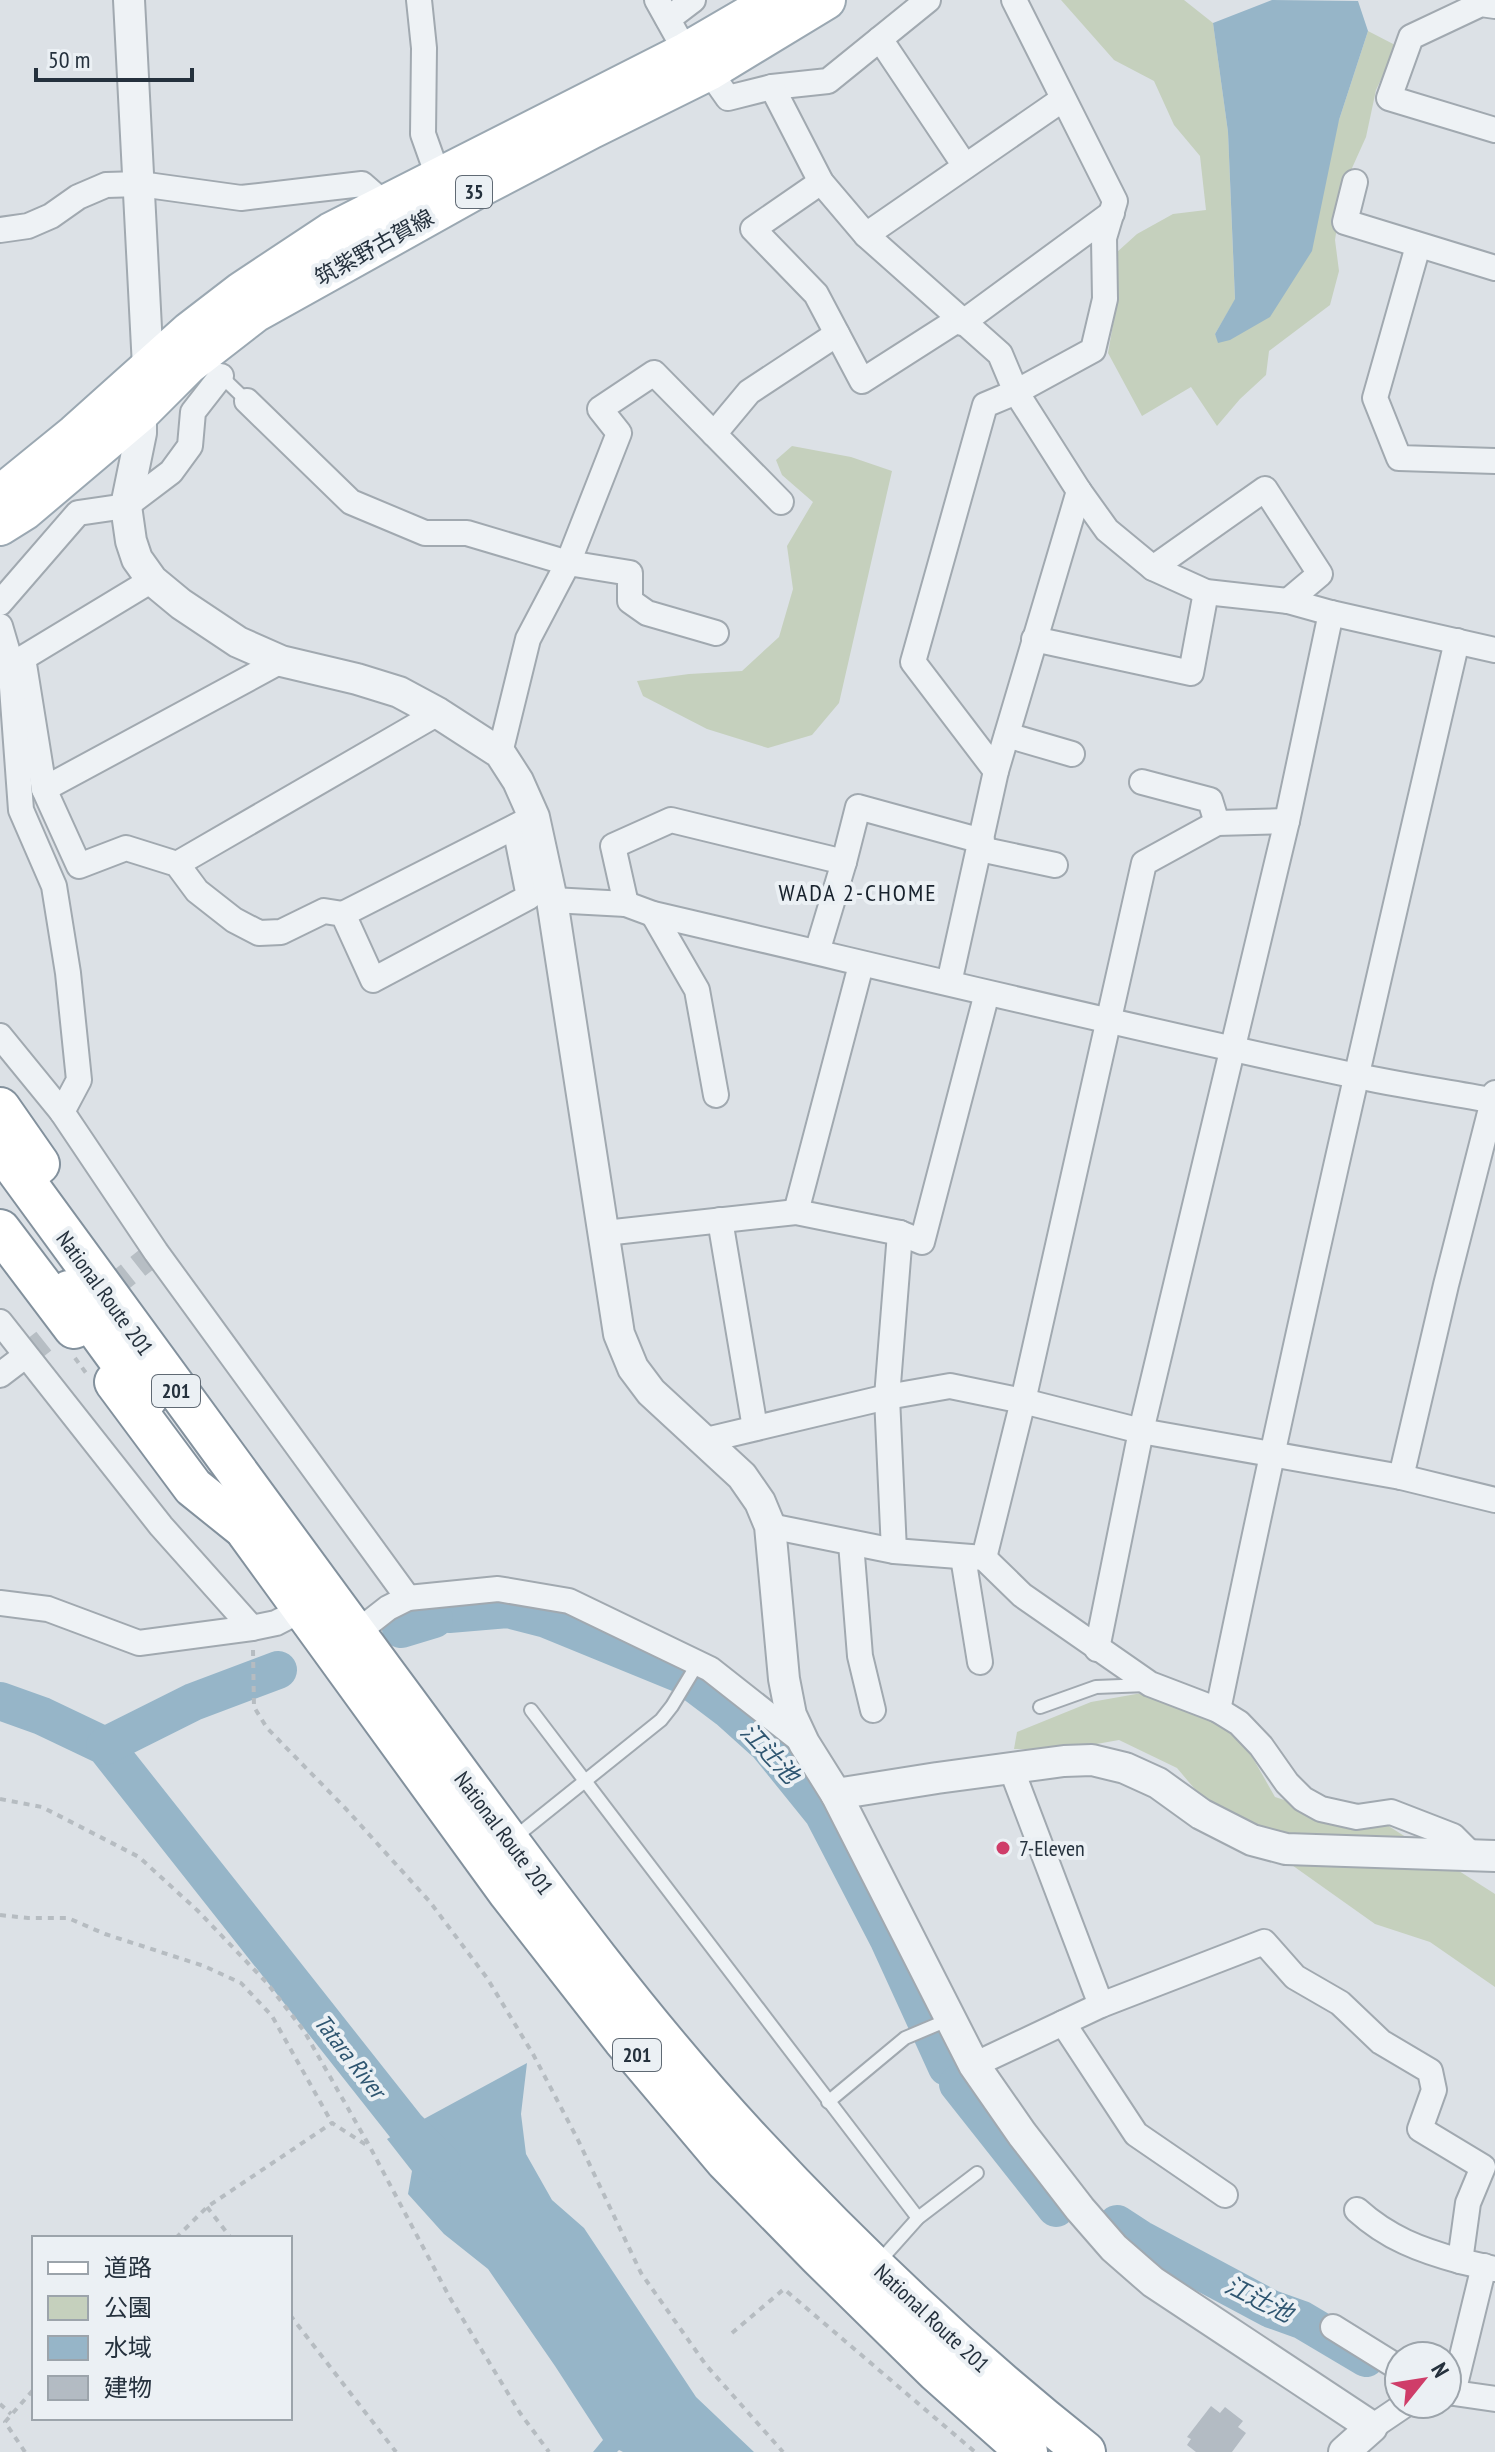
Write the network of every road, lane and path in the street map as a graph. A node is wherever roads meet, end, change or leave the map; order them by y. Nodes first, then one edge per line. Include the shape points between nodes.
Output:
1 (129, 0) edge
2 (419, 0) edge
3 (693, 0) edge
4 (775, 0) edge
5 (826, 0) edge
6 (928, 0) edge
7 (1014, 0) edge
8 (1495, 6) edge
9 (662, 9) edge
10 (880, 39) junction
11 (698, 62) junction
12 (772, 87) junction
13 (1063, 99) junction
14 (1495, 130) edge
15 (965, 166) junction
16 (439, 179) junction
17 (821, 182) junction
18 (1355, 182) dead end
19 (140, 184) junction
20 (386, 205) junction
21 (1112, 213) junction
22 (0, 230) edge
23 (866, 235) junction
24 (1418, 246) junction
25 (1495, 268) edge
26 (960, 321) junction
27 (837, 334) junction
28 (148, 367) junction
29 (221, 376) joint
30 (1016, 392) junction
31 (247, 401) joint
32 (141, 412) junction
33 (714, 434) junction
34 (1495, 461) edge
35 (1079, 491) junction
36 (781, 502) dead end
37 (5, 504) edge
38 (126, 506) junction
39 (568, 563) junction
40 (1153, 568) junction
41 (152, 580) junction
42 (1206, 592) junction
43 (1288, 601) junction
44 (0, 603) edge
45 (1331, 613) junction
46 (0, 626) edge
47 (716, 633) dead end
48 (1034, 639) junction
49 (1457, 641) junction
50 (1495, 650) edge
51 (281, 661) junction
52 (438, 713) junction
53 (1007, 735) junction
54 (500, 753) junction
55 (1072, 754) dead end
56 (996, 771) junction
57 (1142, 782) dead end
58 (44, 789) junction
59 (1287, 821) junction
60 (524, 822) junction
61 (1217, 823) junction
62 (981, 845) junction
63 (844, 862) junction
64 (177, 864) junction
65 (1055, 865) dead end
66 (552, 900) junction
67 (626, 904) junction
68 (343, 914) junction
69 (653, 914) junction
70 (817, 952) junction
71 (861, 965) junction
72 (949, 983) junction
73 (987, 993) junction
74 (1107, 1021) junction
75 (0, 1036) edge
76 (1231, 1049) junction
77 (1356, 1076) junction
78 (716, 1095) dead end
79 (1494, 1098) edge
80 (0, 1108) edge
81 (62, 1112) junction
82 (0, 1147) edge
83 (0, 1193) edge
84 (796, 1212) junction
85 (720, 1220) junction
86 (0, 1230) edge
87 (605, 1233) junction
88 (900, 1233) junction
89 (0, 1322) edge
90 (25, 1356) junction
91 (0, 1375) edge
92 (887, 1397) junction
93 (1023, 1401) junction
94 (755, 1428) junction
95 (1141, 1431) junction
96 (702, 1441) junction
97 (1271, 1453) junction
98 (1401, 1477) junction
99 (1495, 1500) edge
100 (770, 1526) junction
101 (263, 1530) junction
102 (851, 1543) junction
103 (894, 1551) junction
104 (973, 1558) junction
105 (408, 1598) junction
106 (0, 1603) edge
107 (303, 1609) junction
108 (252, 1628) junction
109 (356, 1633) junction
110 (1097, 1649) junction
111 (980, 1662) dead end
112 (698, 1663) junction
113 (1150, 1684) junction
114 (1040, 1707) dead end
115 (531, 1710) dead end
116 (873, 1710) dead end
117 (1218, 1710) junction
118 (804, 1743) junction
119 (1011, 1768) junction
120 (585, 1782) junction
121 (836, 1794) junction
122 (0, 1799) edge
123 (509, 1841) junction
124 (1484, 1855) edge
125 (0, 1915) edge
126 (1101, 2005) junction
127 (950, 2019) junction
128 (1063, 2023) junction
129 (974, 2065) junction
130 (828, 2102) junction
131 (332, 2123) junction
132 (370, 2147) junction
133 (977, 2173) dead end
134 (1225, 2195) dead end
135 (207, 2207) junction
136 (1357, 2210) dead end
137 (918, 2218) junction
138 (178, 2236) edge
139 (229, 2236) edge
140 (1480, 2265) edge
141 (875, 2266) junction
142 (292, 2318) edge
143 (1333, 2327) dead end
144 (732, 2333) dead end
145 (1462, 2340) edge
146 (1383, 2358) edge
147 (32, 2391) edge
148 (1463, 2394) edge
149 (1495, 2399) edge
150 (0, 2404) edge
151 (11, 2414) junction
152 (1383, 2420) edge
153 (1372, 2427) junction
154 (25, 2452) edge
155 (396, 2452) edge
156 (549, 2452) edge
157 (783, 2452) edge
158 (975, 2452) edge
159 (1027, 2452) edge
160 (1085, 2452) edge
161 (1344, 2452) edge

1 - 19 street
2 - 16 street via 423,134
3 - 9 street
4 - 11 main road, 筑紫野古賀線 / 35
5 - 11 main road, 筑紫野古賀線 / 35
6 - 10 street
7 - 13 street
8 - 14 street via 1481,4 1411,37 1389,98
9 - 11 street
10 - 12 street via 828,81
10 - 15 street
11 - 12 street via 728,98
11 - 16 main road, 筑紫野古賀線 / 35
11 - 32 main road, 筑紫野古賀線 / 35 via 590,130 255,313 188,365
12 - 17 street
13 - 15 street
13 - 21 street via 1115,201
15 - 23 street
16 - 20 main road, 筑紫野古賀線 / 35
17 - 23 street
17 - 27 street via 753,229 816,294
18 - 24 street via 1345,222
19 - 20 street via 241,198 362,184
19 - 22 street via 106,185 28,226
19 - 28 street
20 - 28 main road, 筑紫野古賀線 / 35 via 331,232 242,291
21 - 26 street
21 - 30 street via 1104,238 1105,299 1093,350
23 - 26 street
24 - 25 street
24 - 34 street via 1375,398 1399,458
26 - 27 street via 862,381
26 - 30 street via 1000,354
27 - 33 street via 749,392
28 - 32 street
28 - 37 main road, 筑紫野古賀線 / 35
29 - 31 lane
29 - 38 street via 193,412 190,446 181,459
30 - 35 street
30 - 56 street via 985,405 913,662
31 - 39 street via 351,502 425,533 467,533
32 - 37 main road, 筑紫野古賀線 / 35
32 - 38 street
33 - 36 street
33 - 39 street via 654,373 600,409 619,433
35 - 40 street via 1107,530
35 - 48 street
38 - 41 street via 137,559
38 - 44 street via 78,513
39 - 47 street via 630,573 630,601 647,613
39 - 54 street via 528,639
40 - 42 street
40 - 43 street via 1265,489 1320,574
41 - 51 street via 238,642
41 - 58 street via 23,658
42 - 43 street
42 - 48 street via 1191,673
43 - 45 street
45 - 49 street
45 - 59 street
46 - 81 street via 10,660 21,810 54,886 68,973 79,1080
48 - 53 street
49 - 50 street
49 - 77 street
51 - 52 street via 399,692
51 - 58 street
52 - 54 street
52 - 64 street
53 - 55 street
53 - 56 street
54 - 60 street via 518,781
56 - 62 street
57 - 61 street via 1210,800
58 - 64 street via 79,866 126,848
59 - 61 street
59 - 76 street
60 - 66 street
60 - 68 street
60 - 68 street via 529,897 373,980
61 - 74 street via 1144,863
62 - 63 street via 858,807
62 - 65 street
62 - 72 street
63 - 67 street via 671,820 613,846
63 - 70 street
64 - 68 street via 197,891 259,933 281,932 324,911
66 - 67 street
66 - 87 street
67 - 69 street
69 - 70 street
69 - 78 street via 697,990
70 - 71 street
71 - 72 street
71 - 84 street
72 - 73 street
73 - 74 street
73 - 88 street via 922,1242
74 - 76 street
74 - 93 street
75 - 81 street
76 - 77 street
76 - 95 street
77 - 79 street
77 - 97 street
79 - 98 street
80 - 101 highway, 201 via 219,1422
81 - 105 street via 156,1252
82 - 101 highway, National Route 201 / 201 via 204,1430
83 - 101 highway, National Route 201 / 201 via 106,1343
84 - 85 street
84 - 88 street
85 - 87 street
85 - 94 street
86 - 101 highway, 201 via 193,1487
87 - 96 street via 619,1334 633,1368
88 - 92 street
89 - 90 street
90 - 91 street
90 - 108 street via 161,1526
92 - 93 street via 950,1386
92 - 94 street
92 - 103 street
93 - 95 street
93 - 104 street
94 - 96 street
95 - 97 street
95 - 110 street
96 - 100 street via 742,1476
97 - 98 street
97 - 117 street
98 - 99 street
100 - 102 street
100 - 118 street via 784,1679 791,1715
101 - 107 highway, National Route 201 / 201
101 - 109 highway, National Route 201 / 201
102 - 103 street
102 - 116 street via 860,1656
103 - 104 street
104 - 110 street
104 - 111 street
105 - 109 street
105 - 112 street via 498,1589 569,1601
106 - 108 street via 48,1609 139,1643
107 - 108 street
107 - 159 highway, National Route 201 / 201 via 509,1893 726,2161 936,2371
108 - 157 path via 254,1707 267,1728 430,1902 487,1978 578,2140 641,2273 706,2365
109 - 123 highway, National Route 201 / 201
110 - 113 street
112 - 118 street
112 - 120 lane via 661,1720
113 - 114 lane via 1096,1687
113 - 117 street
115 - 120 lane
117 - 124 street via 1261,1746 1303,1799 1321,1809 1357,1817 1391,1812 1453,1836
118 - 121 street
119 - 121 street
119 - 124 street via 1092,1760 1125,1768 1252,1840 1286,1849
119 - 126 street
120 - 123 lane
120 - 130 lane
121 - 127 street
122 - 132 path via 42,1807 139,1857 198,1911 267,1983 304,2031
123 - 141 highway, National Route 201 / 201 via 670,2047 752,2142
125 - 131 path via 68,1918 241,1983 272,2016
126 - 128 street
126 - 140 street via 1264,1942 1295,1977 1340,2003 1381,2042 1430,2071 1434,2090 1420,2129 1483,2167 1468,2203
127 - 129 street
127 - 130 lane via 905,2038
128 - 129 street
128 - 134 street via 1136,2134
129 - 153 street via 1114,2248 1153,2282
130 - 137 lane
131 - 132 path
131 - 135 path
132 - 156 path via 450,2298
133 - 137 lane
135 - 138 path
135 - 139 path
136 - 140 street via 1376,2227 1422,2251
137 - 141 lane
140 - 145 street
141 - 160 highway, National Route 201 / 201 via 960,2347
142 - 155 path
143 - 146 street
144 - 158 path via 784,2289
147 - 151 path
148 - 149 street
150 - 151 path
151 - 154 path via 5,2422
152 - 153 street
153 - 161 street

